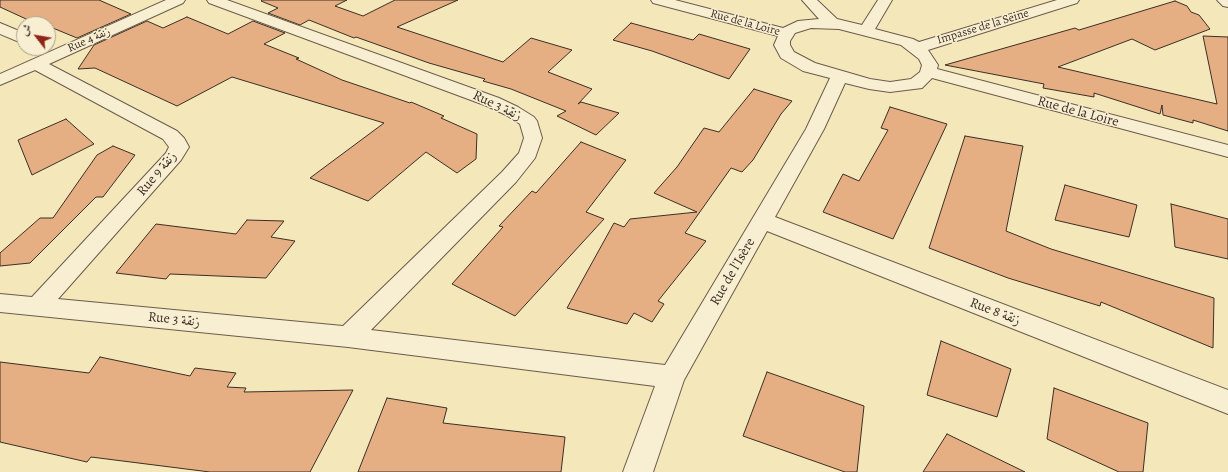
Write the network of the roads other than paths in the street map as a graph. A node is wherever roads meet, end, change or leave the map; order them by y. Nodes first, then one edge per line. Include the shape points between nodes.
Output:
1 (178, 0) edge
2 (214, 0) edge
3 (658, 0) edge
4 (809, 0) edge
5 (885, 0) edge
6 (1072, 0) edge
7 (832, 23) junction
8 (0, 28) edge
9 (866, 31) junction
10 (785, 34) junction
11 (16, 35) edge
12 (917, 48) junction
13 (56, 50) edge
14 (43, 56) edge
15 (47, 56) edge
16 (928, 72) junction
17 (840, 76) junction
18 (0, 80) edge
19 (1228, 151) edge
20 (763, 221) junction
21 (0, 303) edge
22 (38, 306) junction
23 (348, 337) junction
24 (672, 377) junction
25 (1228, 402) edge
26 (638, 472) edge

1 - 13 street, Rue 4 زنقة
2 - 23 street, Rue 3 زنقة via 493,102 528,121 533,138 528,154 509,177
3 - 10 street, Rue de la Loire
4 - 7 street
5 - 9 street
6 - 12 street, Impasse de la Seine
7 - 9 street
7 - 10 street via 804,24
8 - 11 street
9 - 12 street via 900,40
10 - 17 street via 782,45 790,57 809,67
12 - 16 street via 928,58
14 - 18 street, Rue 4 زنقة
15 - 22 street, Rue 9 زنقة via 170,135 179,147 174,156
16 - 17 street via 916,84 898,87 882,87
16 - 19 street, Rue de la Loire
17 - 20 street, Rue de l'Isère via 815,129
20 - 24 street, Rue de l'Isère
20 - 25 street, Rue 8 زنقة
21 - 22 street, Rue 3 زنقة
22 - 23 street, Rue 3 زنقة
23 - 24 street, Rue 3 زنقة
24 - 26 street, Rue de l'Isère

